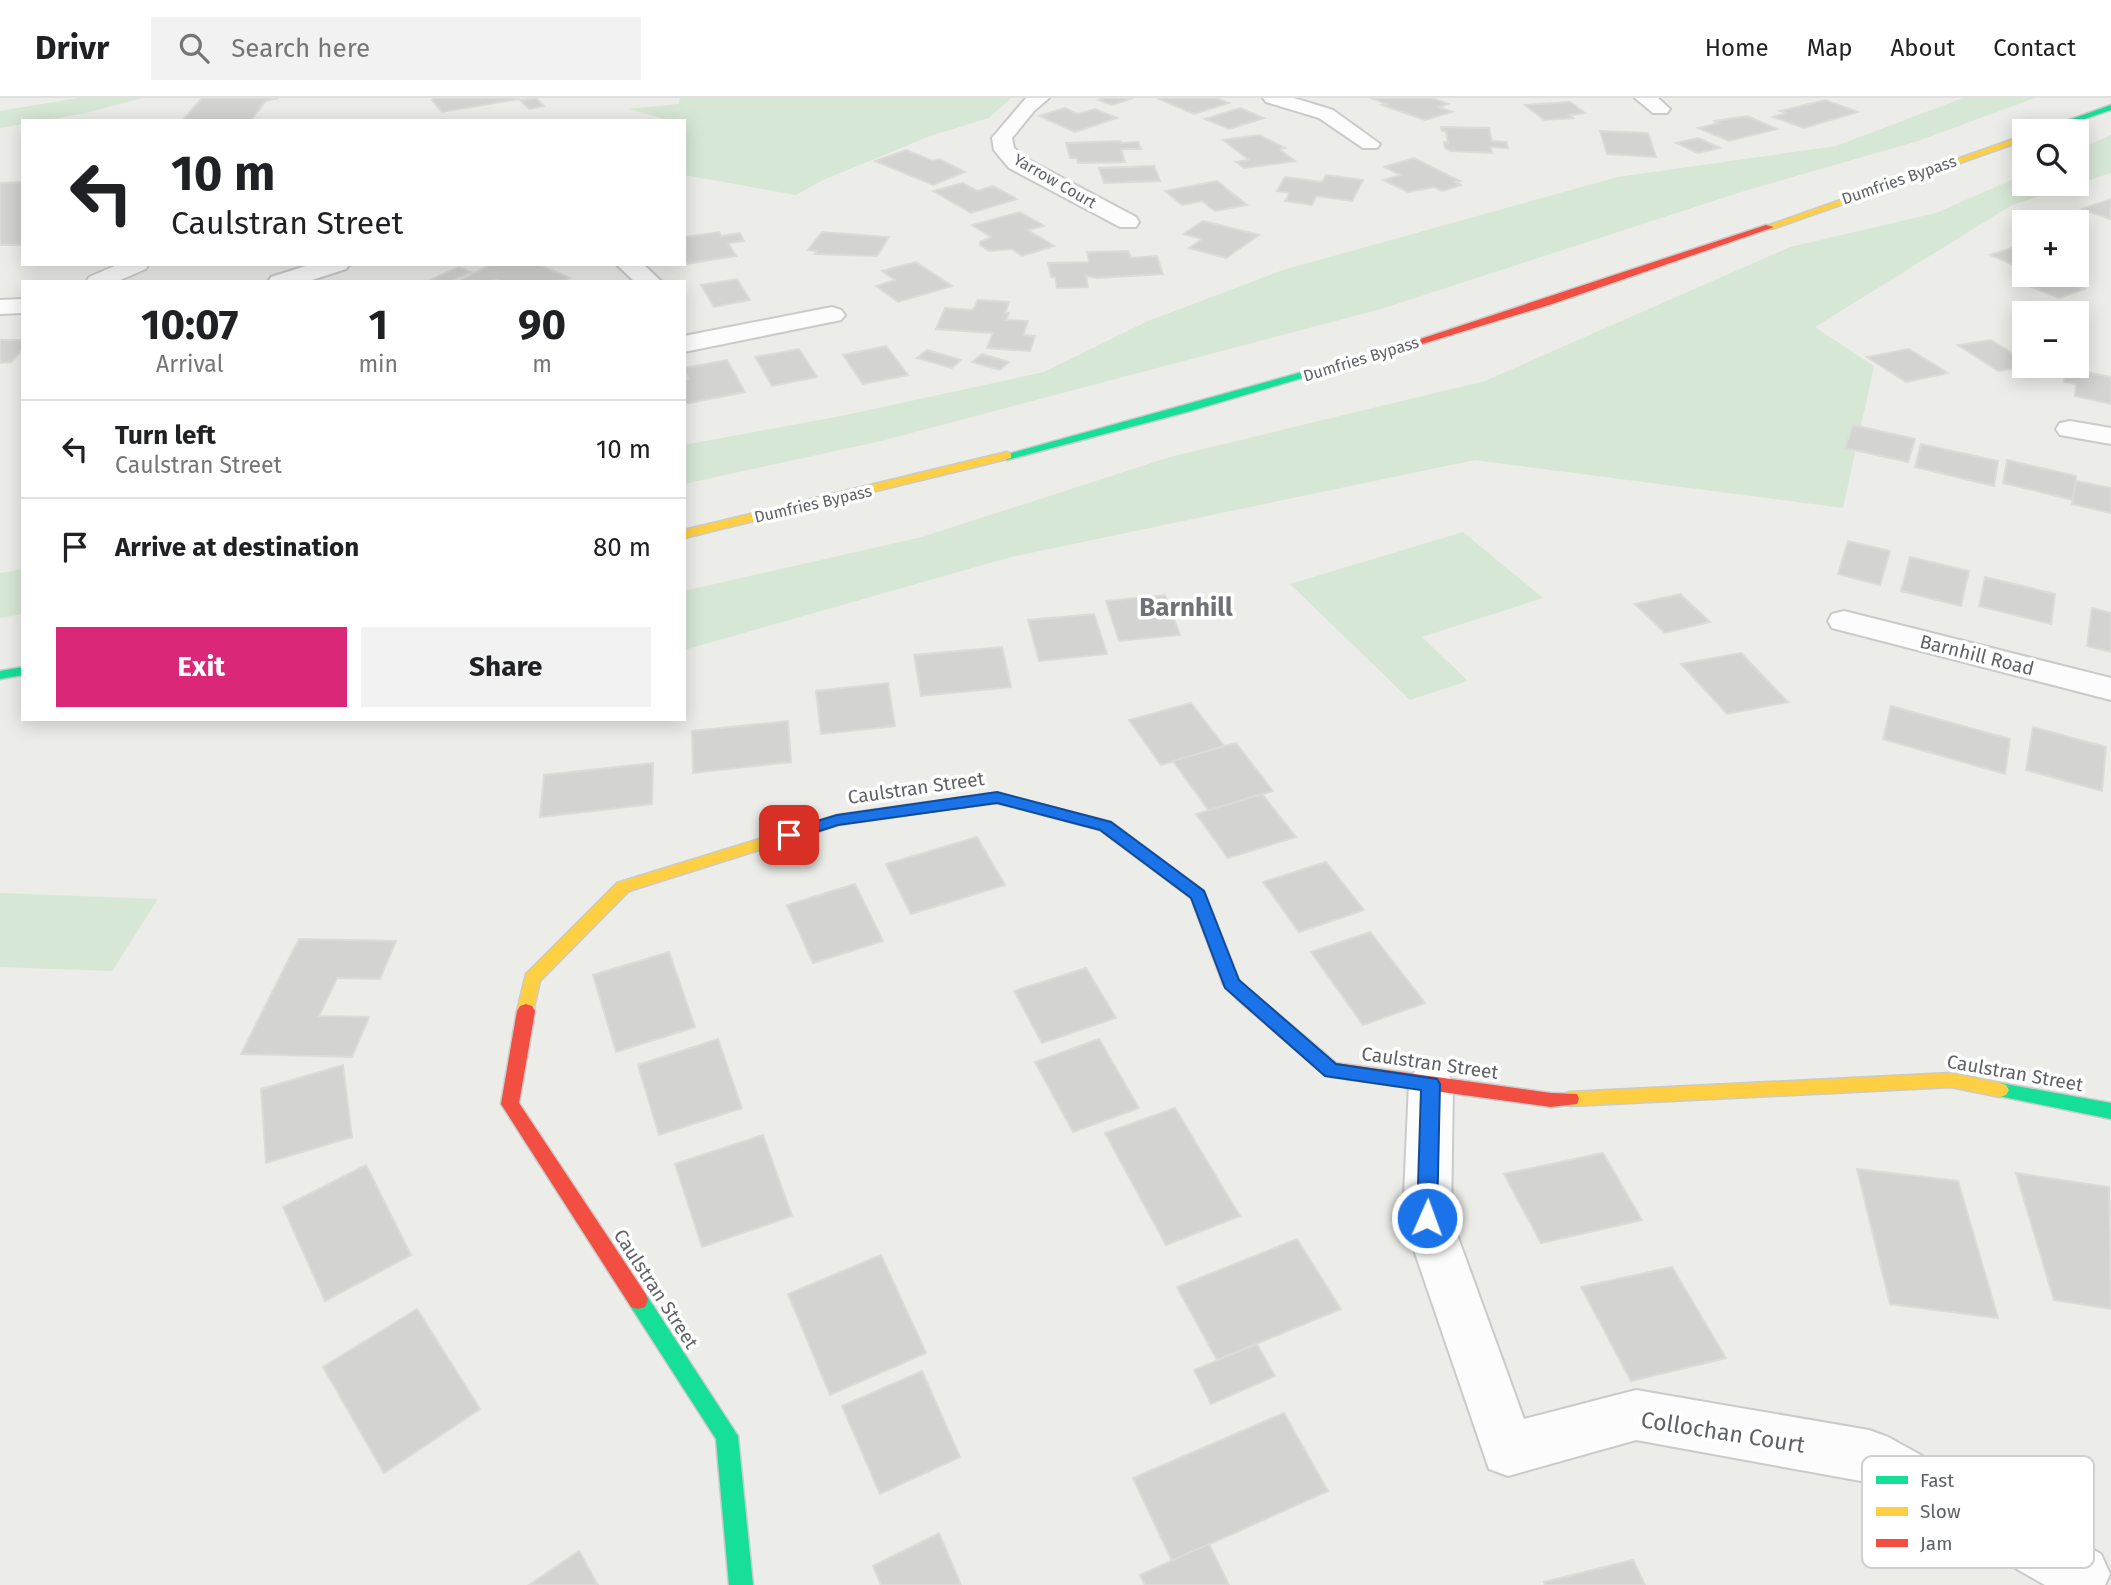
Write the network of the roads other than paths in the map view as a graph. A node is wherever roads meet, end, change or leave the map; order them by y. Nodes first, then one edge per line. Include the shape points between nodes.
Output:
1 (1039, 98) edge
2 (1273, 98) edge
3 (2111, 107) edge
4 (2076, 119) edge
5 (2012, 141) edge
6 (1370, 144) dead end
7 (1128, 222) dead end
8 (133, 266) edge
9 (332, 266) edge
10 (630, 266) edge
11 (102, 280) edge
12 (286, 280) edge
13 (648, 280) edge
14 (21, 306) edge
15 (0, 307) edge
16 (832, 315) dead end
17 (686, 344) edge
18 (2070, 429) dead end
19 (2111, 436) edge
20 (686, 534) edge
21 (1843, 621) dead end
22 (21, 671) edge
23 (0, 675) edge
24 (2111, 688) edge
25 (1431, 1084) junction
26 (2111, 1111) edge
27 (1869, 1456) edge
28 (2070, 1568) edge
29 (2081, 1574) dead end
30 (741, 1585) edge

1 - 7 street, Yarrow Court via 1002,138 1004,149 1017,163
2 - 6 street via 1326,114
3 - 4 main road
5 - 20 main road, Dumfries Bypass via 1495,318 1291,380 1002,458
8 - 11 lane
9 - 12 street
10 - 13 street
14 - 15 street
16 - 17 street
18 - 19 street
21 - 24 street, Barnhill Road
22 - 23 main road
25 - 26 main road, Caulstran Street via 1550,1100 1951,1080
25 - 27 street, Collochan Court via 1427,1218 1508,1450 1636,1415
25 - 30 main road, Caulstran Street via 1331,1070 1232,984 1198,895 1105,826 997,798 837,820 623,887 532,979 510,1104 727,1436
28 - 29 street, Collochan Court

